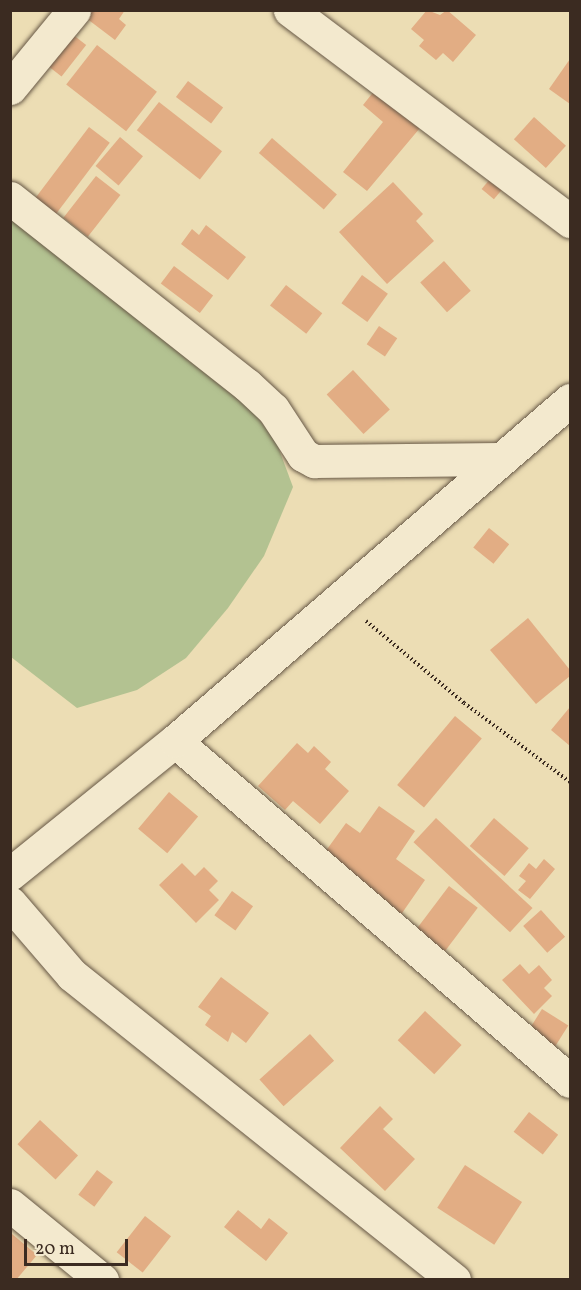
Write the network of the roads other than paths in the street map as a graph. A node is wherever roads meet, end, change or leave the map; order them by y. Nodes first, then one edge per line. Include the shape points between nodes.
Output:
1 (74, 10) edge
2 (290, 10) edge
3 (10, 88) edge
4 (10, 198) edge
5 (570, 221) edge
6 (570, 400) edge
7 (501, 459) junction
8 (175, 741) junction
9 (10, 874) edge
10 (10, 903) edge
11 (570, 1081) edge
12 (10, 1205) edge
13 (102, 1280) edge
14 (454, 1280) edge

1 - 3 street
2 - 5 street
4 - 7 street via 247,385 273,409 303,455 314,461
6 - 7 street
7 - 8 street
8 - 9 street
8 - 11 street
10 - 14 street via 72,975
12 - 13 street

